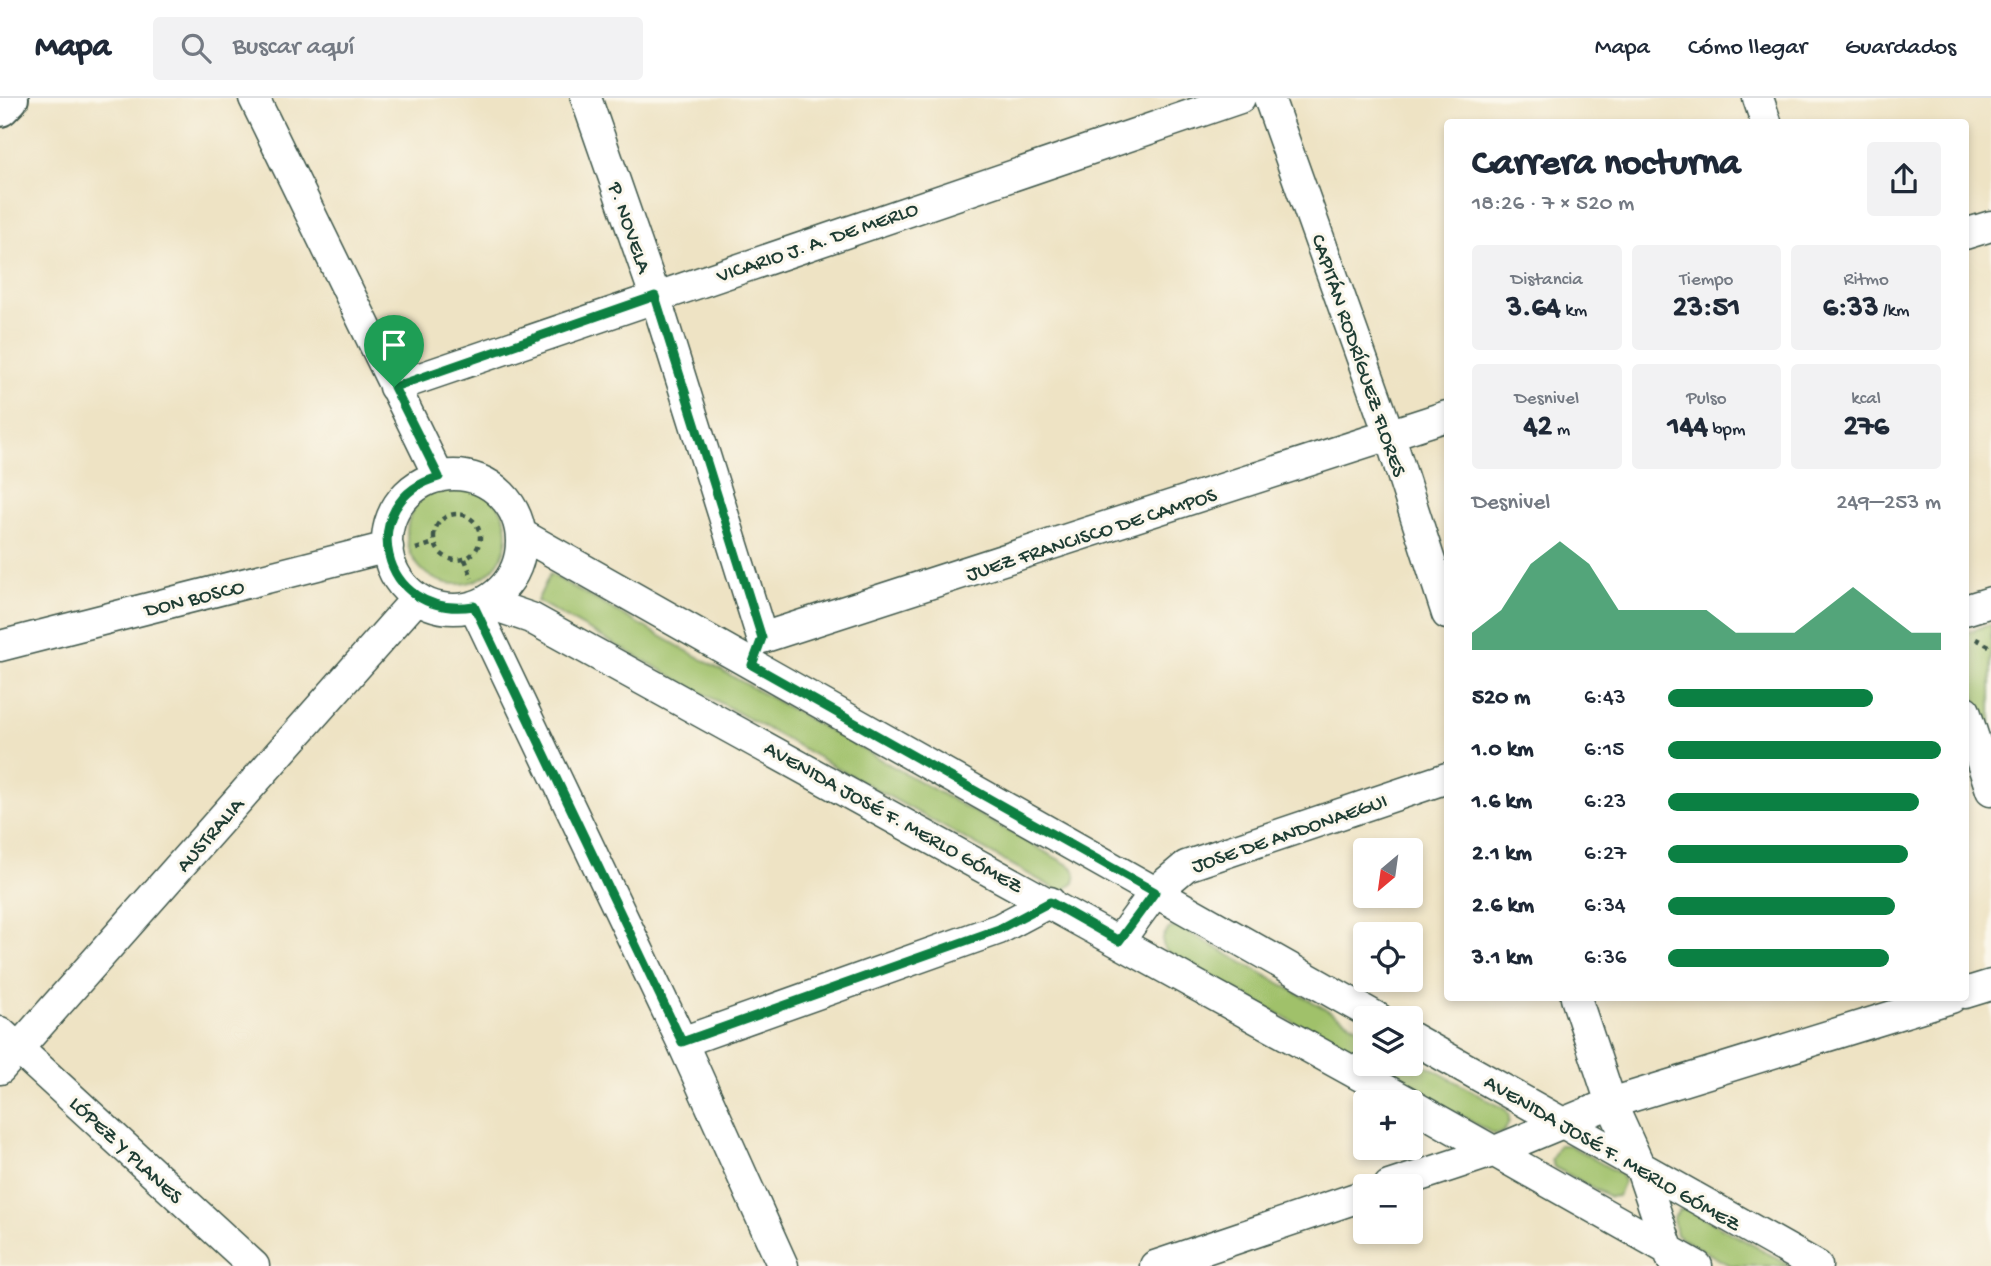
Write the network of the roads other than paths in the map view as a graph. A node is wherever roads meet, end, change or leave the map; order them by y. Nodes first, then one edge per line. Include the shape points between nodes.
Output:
1 (9, 98) edge
2 (254, 98) edge
3 (586, 98) edge
4 (1240, 98) edge
5 (1269, 98) edge
6 (1758, 98) edge
7 (0, 107) edge
8 (1765, 119) edge
9 (1991, 226) edge
10 (1969, 233) edge
11 (655, 296) junction
12 (394, 387) junction
13 (1444, 417) edge
14 (1390, 437) junction
15 (439, 477) junction
16 (521, 534) junction
17 (388, 547) junction
18 (417, 598) junction
19 (1991, 602) edge
20 (479, 604) junction
21 (1444, 605) edge
22 (1969, 609) edge
23 (0, 646) edge
24 (757, 652) junction
25 (1969, 723) edge
26 (1444, 779) edge
27 (1991, 790) edge
28 (1155, 892) junction
29 (1050, 902) junction
30 (1119, 941) junction
31 (1991, 985) edge
32 (1969, 992) edge
33 (1577, 1001) edge
34 (1941, 1001) edge
35 (1357, 1006) edge
36 (682, 1042) junction
37 (1423, 1044) edge
38 (6, 1050) edge
39 (1386, 1090) edge
40 (1611, 1103) junction
41 (1423, 1111) edge
42 (1562, 1122) junction
43 (1494, 1151) junction
44 (1641, 1169) junction
45 (1423, 1175) edge
46 (1353, 1199) edge
47 (1671, 1258) edge
48 (254, 1266) edge
49 (783, 1266) edge
50 (1155, 1266) edge
51 (1697, 1266) edge
52 (1817, 1266) edge

1 - 7 main road
2 - 12 street
3 - 11 street, P. NOVELA
4 - 11 street, VICARIO J. A. DE MERLO
5 - 14 street, CAPITÁN RODRÍGUEZ FLORES
6 - 8 street
9 - 10 street
11 - 12 street, VICARIO J. A. DE MERLO
11 - 24 street, P. NOVELA
12 - 15 street
13 - 14 street, JUEZ FRANCISCO DE CAMPOS
14 - 21 street, CAPITÁN RODRÍGUEZ FLORES
14 - 24 street, JUEZ FRANCISCO DE CAMPOS
15 - 16 street via 458,475 493,487 516,515
15 - 17 street via 402,499 388,530
16 - 20 street via 521,555 514,574 501,591
16 - 24 street
17 - 18 street via 395,574
17 - 23 street, DON BOSCO
18 - 20 street via 454,609
18 - 38 street, AUSTRALIA
19 - 22 street
20 - 29 street, AVENIDA JOSÉ F. MERLO GÓMEZ via 531,618
20 - 36 street
24 - 28 street
25 - 27 street
26 - 28 street, JOSE DE ANDONAEGUI via 1186,866
28 - 30 street, JOSE DE ANDONAEGUI
28 - 35 street
29 - 30 street, AVENIDA JOSÉ F. MERLO GÓMEZ
29 - 36 street via 999,929
30 - 39 street, AVENIDA JOSÉ F. MERLO GÓMEZ
31 - 32 street
33 - 40 street
34 - 40 street
36 - 49 street
37 - 42 street, AVENIDA JOSÉ F. MERLO GÓMEZ
38 - 48 street, LÓPEZ Y PLANES
40 - 42 street
40 - 44 street
41 - 43 street, AVENIDA JOSÉ F. MERLO GÓMEZ
42 - 43 street
42 - 44 street, AVENIDA JOSÉ F. MERLO GÓMEZ
43 - 45 street
43 - 47 street, AVENIDA JOSÉ F. MERLO GÓMEZ
44 - 47 street
44 - 52 street, AVENIDA JOSÉ F. MERLO GÓMEZ
46 - 50 street
47 - 51 street, AVENIDA JOSÉ F. MERLO GÓMEZ

